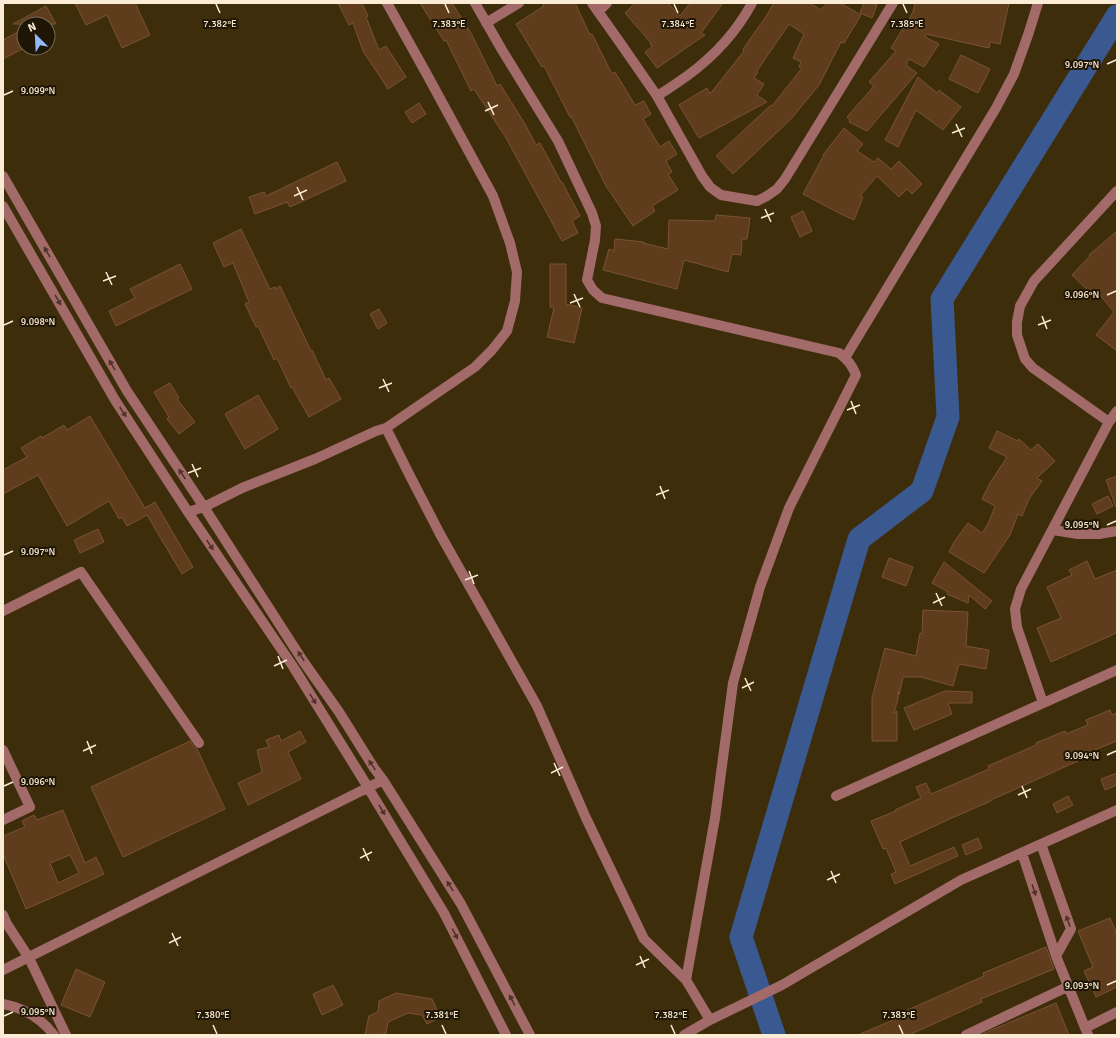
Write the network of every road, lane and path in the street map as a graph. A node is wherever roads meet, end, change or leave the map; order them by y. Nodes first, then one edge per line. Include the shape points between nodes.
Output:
1 (387, 3) edge
2 (475, 3) edge
3 (519, 3) edge
4 (607, 3) edge
5 (752, 3) edge
6 (893, 3) edge
7 (1038, 3) edge
8 (595, 7) edge
9 (486, 23) junction
10 (657, 96) junction
11 (3, 176) edge
12 (1117, 192) edge
13 (3, 206) edge
14 (845, 358) junction
15 (1117, 411) edge
16 (1109, 422) junction
17 (386, 428) junction
18 (204, 506) junction
19 (188, 512) junction
20 (1052, 530) junction
21 (1117, 531) edge
22 (3, 611) edge
23 (1117, 670) edge
24 (1043, 704) junction
25 (199, 743) dead end
26 (3, 750) edge
27 (383, 780) junction
28 (368, 787) junction
29 (836, 796) dead end
30 (1117, 810) edge
31 (3, 820) edge
32 (1040, 844) junction
33 (1022, 853) junction
34 (3, 915) edge
35 (1056, 956) junction
36 (29, 958) junction
37 (3, 970) edge
38 (686, 980) junction
39 (1068, 986) junction
40 (3, 1004) edge
41 (1117, 1012) edge
42 (710, 1020) junction
43 (1087, 1031) edge
44 (54, 1035) edge
45 (66, 1035) edge
46 (506, 1035) edge
47 (530, 1035) edge
48 (684, 1035) edge
49 (966, 1035) edge

1 - 17 street via 493,196 510,243 517,272 515,301 507,331 492,350 475,367
2 - 9 street
3 - 9 street
4 - 8 street
5 - 10 street via 716,51 688,75
6 - 10 street via 785,179 777,189 756,201 721,195 710,187
7 - 14 street via 1014,74 1000,102
8 - 10 street
9 - 14 street via 558,141 592,213 596,226 595,240 587,280 592,290 602,298 839,354
18 -> 11 street via 127,391
12 - 16 street via 1034,281 1020,306 1017,322 1017,335 1025,359 1033,368
13 -> 19 street via 115,400
14 - 38 street via 852,365 856,375 789,508 760,587 733,683 715,818
15 - 16 street
16 - 20 street
17 - 18 street
17 - 38 street via 440,534 537,706 586,818 644,940
18 - 19 street
27 -> 18 street
19 -> 28 street via 294,668
20 - 21 street via 1078,534
20 - 24 street via 1021,589 1015,608 1017,627
22 - 25 street via 81,572
23 - 24 street
24 - 29 street
26 - 31 street via 30,807
27 - 28 street
47 -> 27 street via 461,904
28 - 36 street
28 -> 46 street via 444,913
30 - 32 street
32 - 33 street
35 -> 32 street via 1071,929
33 -> 35 street
33 - 42 street via 960,880 768,992
34 - 36 street
35 - 39 street
36 - 37 street
36 - 45 street
38 - 42 street
39 - 43 street
39 - 49 street
40 - 44 street via 28,1012 39,1019
41 - 43 street
42 - 48 street

